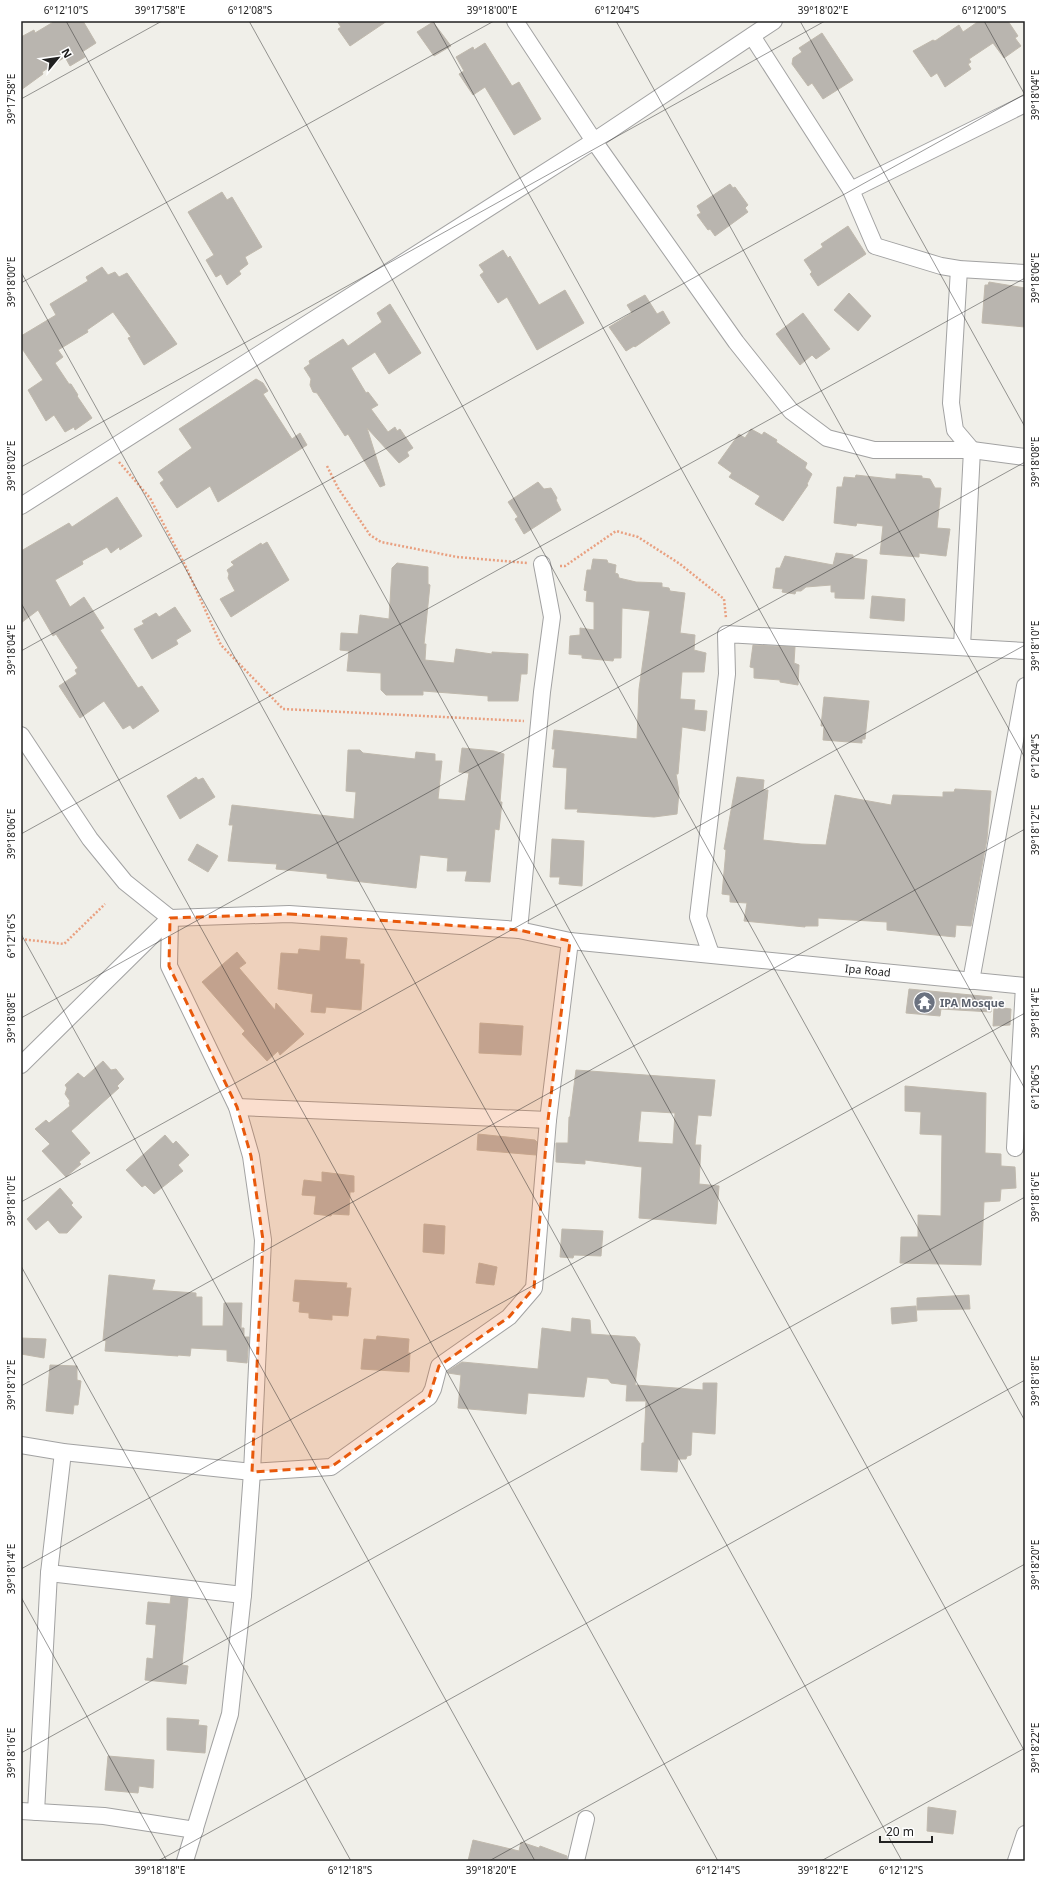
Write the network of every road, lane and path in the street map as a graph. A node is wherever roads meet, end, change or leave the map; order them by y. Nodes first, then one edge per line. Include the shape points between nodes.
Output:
1 (515, 21) edge
2 (774, 21) edge
3 (752, 36) junction
4 (1025, 104) edge
5 (594, 142) junction
6 (851, 190) junction
7 (959, 269) junction
8 (1025, 273) edge
9 (110, 448) junction
10 (972, 450) junction
11 (1025, 457) edge
12 (21, 506) edge
13 (542, 564) dead end
14 (962, 646) junction
15 (1025, 651) edge
16 (1025, 686) edge
17 (539, 722) junction
18 (21, 735) edge
19 (105, 904) dead end
20 (170, 918) junction
21 (519, 930) junction
22 (21, 938) edge
23 (570, 941) junction
24 (711, 954) junction
25 (971, 980) junction
26 (1024, 986) edge
27 (21, 1065) edge
28 (237, 1107) junction
29 (548, 1120) junction
30 (1015, 1148) dead end
31 (21, 1445) edge
32 (63, 1452) junction
33 (252, 1472) junction
34 (49, 1573) junction
35 (243, 1596) junction
36 (28, 1812) edge
37 (586, 1819) dead end
38 (196, 1830) junction
39 (1025, 1834) edge
40 (186, 1861) edge
41 (576, 1861) edge
42 (1016, 1861) edge

1 - 5 street
2 - 3 street
3 - 5 street
3 - 6 street
4 - 6 street
5 - 9 street
5 - 10 street via 736,342 792,411 828,438 874,450
6 - 7 street via 875,246
7 - 8 street
7 - 10 street via 951,403 955,430
9 - 12 street
9 - 17 path via 124,470 150,498 185,565 221,645 284,709
10 - 11 street
10 - 14 street
13 - 17 street via 552,617
14 - 15 street
14 - 24 street via 726,634 727,674 698,917
16 - 25 street
17 - 21 street
18 - 20 street via 90,839 126,882
19 - 22 path via 64,944
20 - 21 street, Ipa Road via 289,914
20 - 27 street
20 - 28 street via 169,966
21 - 23 street, Ipa Road
23 - 24 street, Ipa Road
23 - 29 street
24 - 25 street, Ipa Road
25 - 26 street, Ipa Road
26 - 30 street
28 - 29 street
28 - 33 street via 251,1156 263,1240
29 - 33 street via 534,1288 509,1317 439,1366 429,1397 331,1467
31 - 32 street
32 - 33 street
32 - 34 street
33 - 35 street
34 - 35 street
34 - 36 street
35 - 38 street via 230,1714
36 - 38 street via 104,1816
37 - 41 street
38 - 40 street
39 - 42 street

